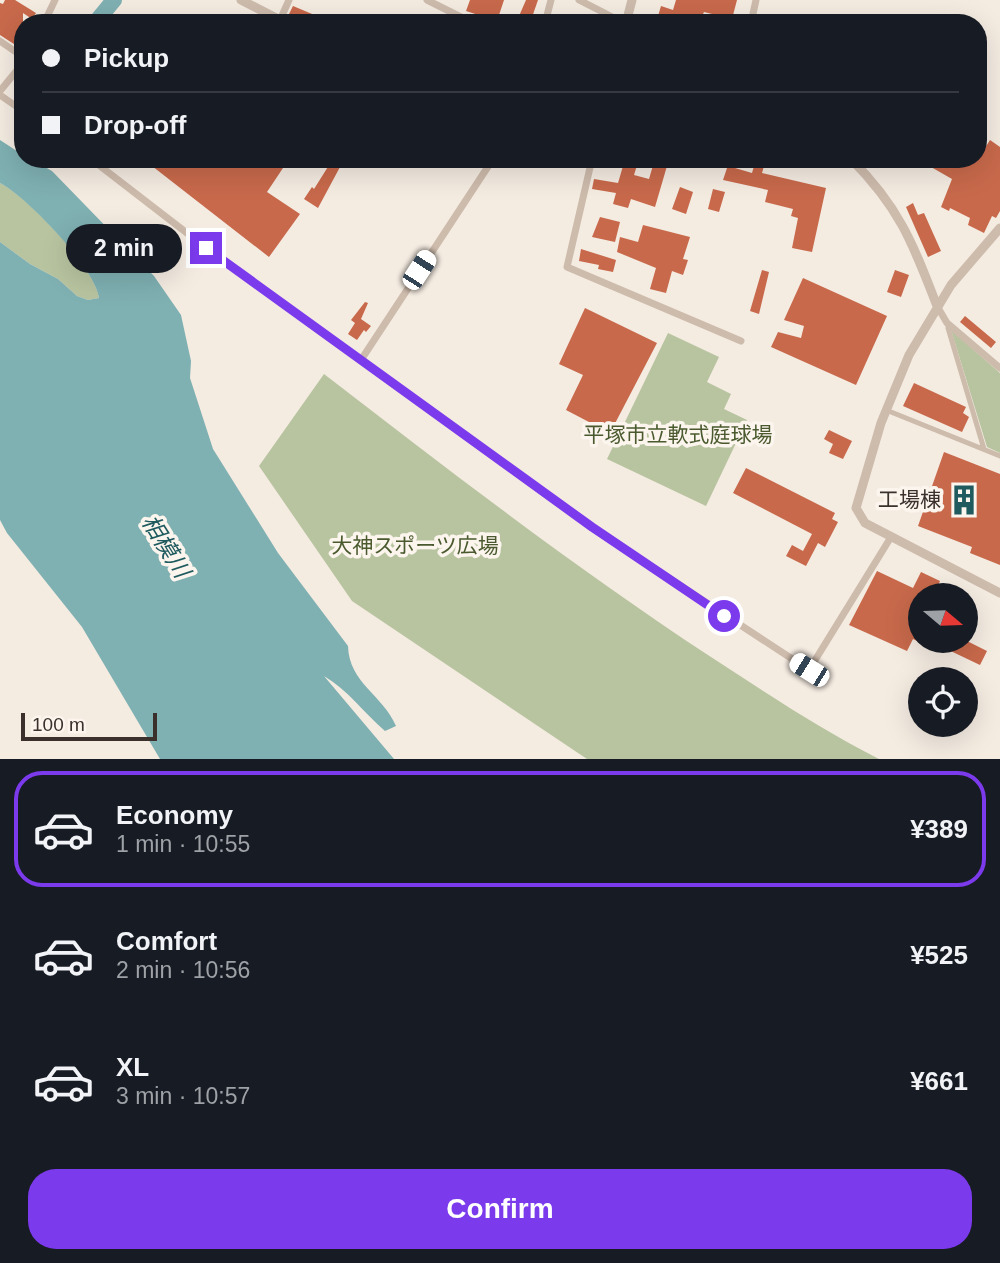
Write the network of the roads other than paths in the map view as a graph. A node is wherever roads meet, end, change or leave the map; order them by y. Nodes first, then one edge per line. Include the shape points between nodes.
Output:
1 (242, 0) edge
2 (427, 0) edge
3 (579, 0) edge
4 (269, 14) edge
5 (455, 14) edge
6 (607, 14) edge
7 (14, 75) edge
8 (0, 93) edge
9 (14, 104) edge
10 (103, 168) edge
11 (487, 168) edge
12 (590, 168) edge
13 (859, 168) edge
14 (1000, 229) edge
15 (937, 306) junction
16 (948, 325) junction
17 (741, 341) dead end
18 (360, 360) junction
19 (1000, 369) edge
20 (891, 412) dead end
21 (984, 449) junction
22 (1000, 456) edge
23 (891, 537) junction
24 (1000, 593) edge

1 - 4 street
2 - 5 street
3 - 6 street
7 - 8 street
8 - 9 street
10 - 18 street
11 - 18 street
12 - 17 street via 566,267
13 - 15 street via 889,200 907,231
14 - 15 street
15 - 16 street
15 - 23 street via 892,392 856,508 865,523
16 - 19 street
16 - 21 street
18 - 23 street via 637,559 809,670
20 - 21 street
21 - 22 street
23 - 24 street

